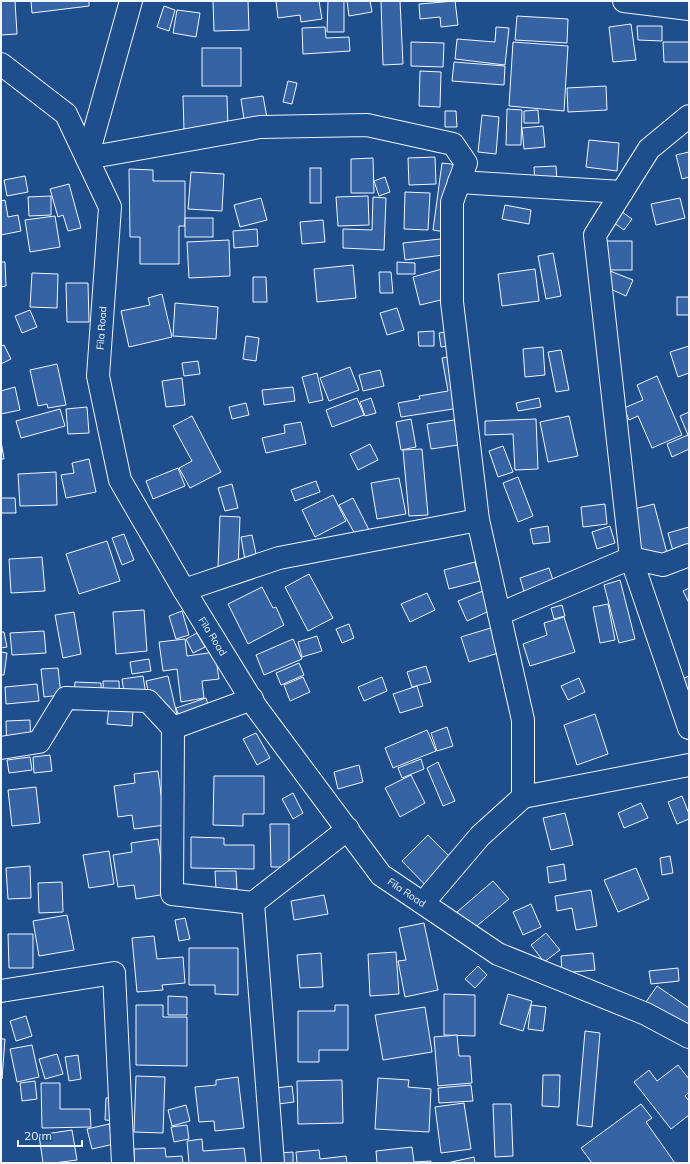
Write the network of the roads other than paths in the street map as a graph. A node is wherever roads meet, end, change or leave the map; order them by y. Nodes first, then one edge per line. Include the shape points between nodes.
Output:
1 (132, 1) edge
2 (624, 1) edge
3 (689, 9) edge
4 (1, 64) edge
5 (689, 116) edge
6 (87, 158) junction
7 (459, 182) junction
8 (622, 192) junction
9 (478, 520) junction
10 (689, 555) edge
11 (631, 558) junction
12 (184, 590) junction
13 (499, 614) junction
14 (252, 699) junction
15 (173, 728) junction
16 (689, 728) edge
17 (1, 748) edge
18 (689, 765) edge
19 (523, 796) junction
20 (348, 829) junction
21 (254, 903) junction
22 (423, 903) junction
23 (1, 991) edge
24 (689, 1036) edge
25 (123, 1163) edge
26 (274, 1163) edge

1 - 6 street
2 - 3 street
4 - 6 street, Fila Road via 66,114
5 - 8 street via 649,148
6 - 7 street via 260,127 367,125 453,144 466,163
6 - 12 street, Fila Road via 110,207 98,376 120,480
7 - 8 street
7 - 9 street via 452,202 452,302
8 - 11 street via 595,235
9 - 12 street via 279,558
9 - 13 street
10 - 11 street via 663,565
11 - 13 street
11 - 16 street
12 - 14 street, Fila Road
13 - 19 street via 523,720
14 - 15 street
14 - 20 street, Fila Road
15 - 17 street via 148,702 66,698 39,742
15 - 21 street via 172,894
18 - 19 street
19 - 22 street via 480,836
20 - 21 street
20 - 22 street, Fila Road via 381,875
21 - 26 street
22 - 24 street, Fila Road via 498,954 646,1014
23 - 25 street via 114,973

